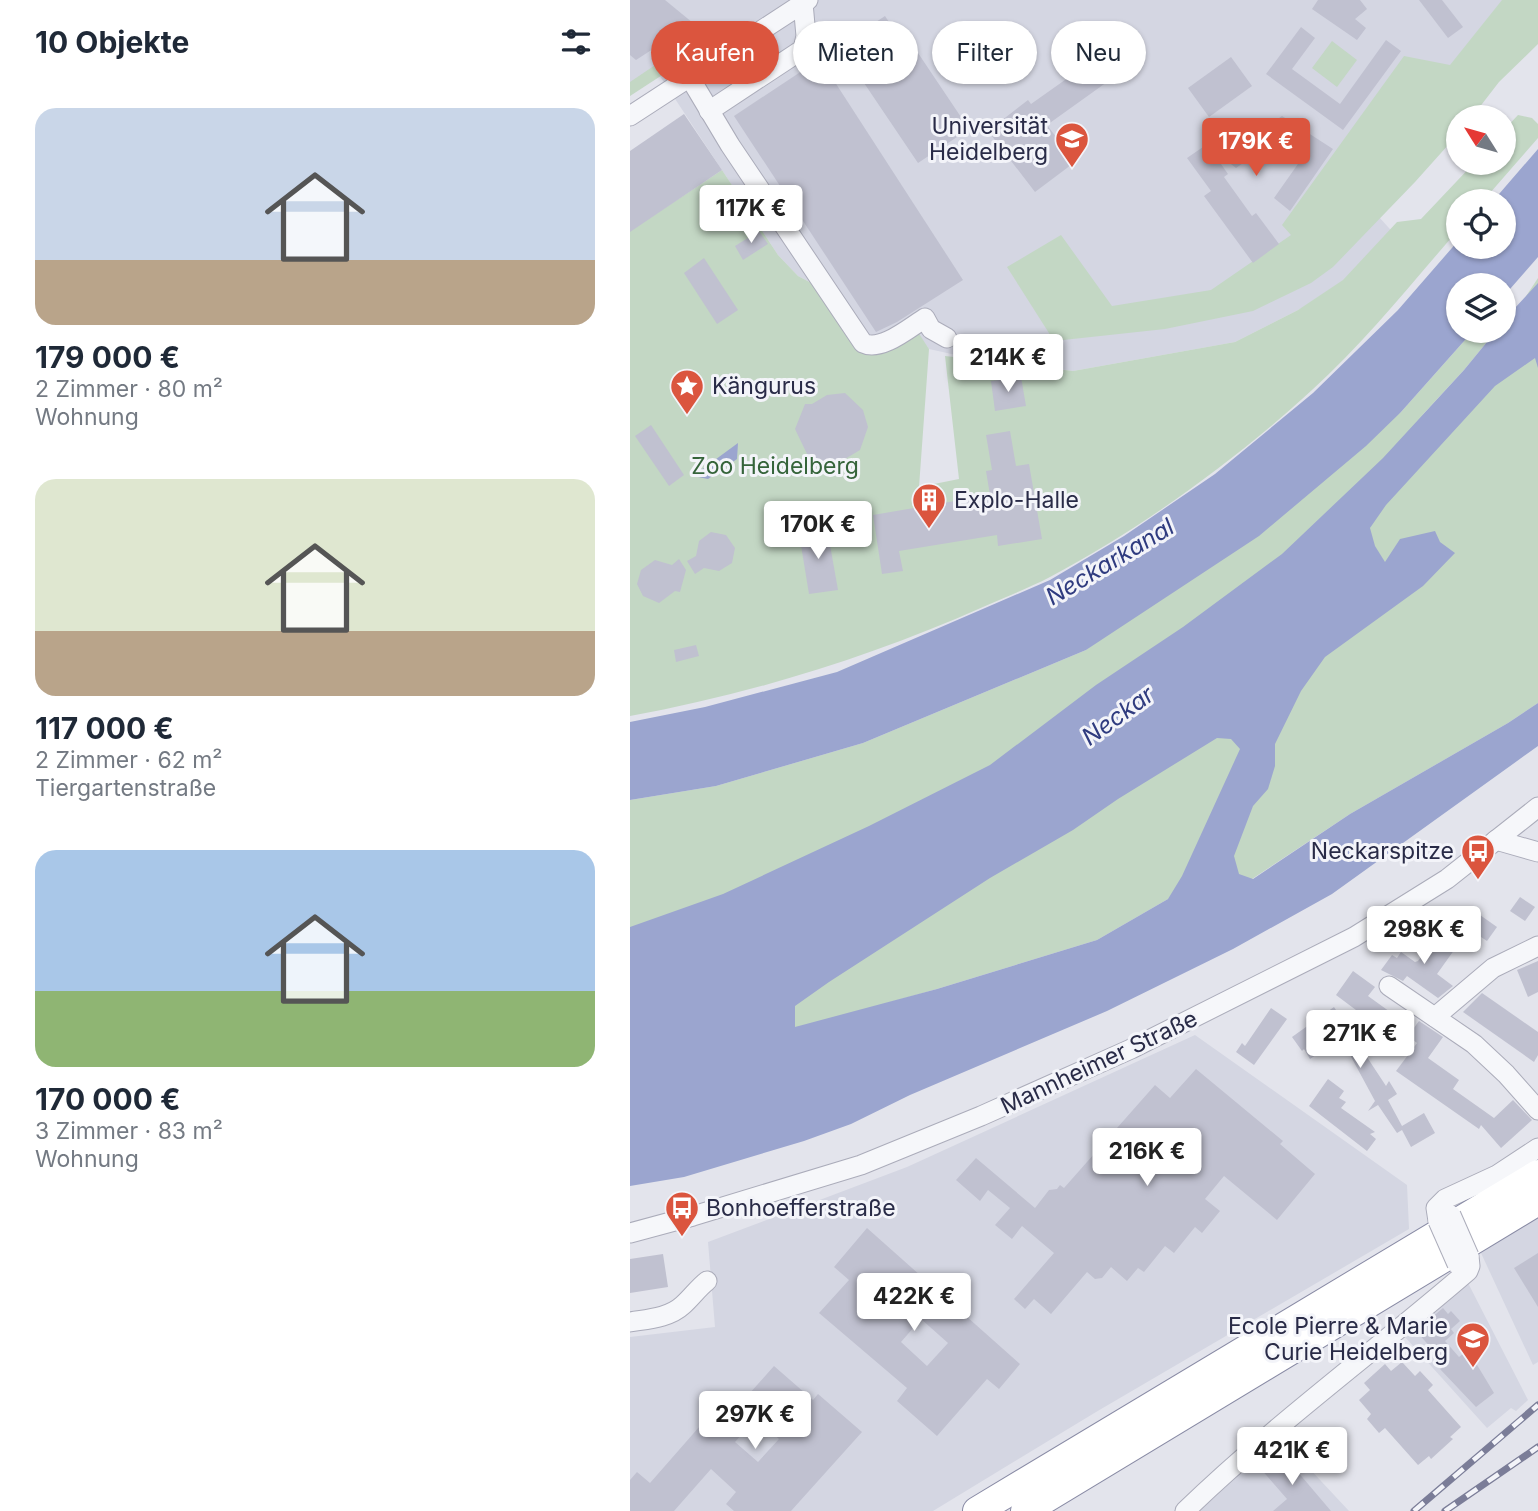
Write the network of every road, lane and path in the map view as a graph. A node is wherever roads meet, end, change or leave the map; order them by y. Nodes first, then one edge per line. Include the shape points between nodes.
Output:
1 (806, 2) edge
2 (777, 21) edge
3 (681, 84) edge
4 (693, 84) edge
5 (709, 111) junction
6 (630, 116) edge
7 (947, 338) dead end
8 (1538, 807) edge
9 (1496, 840) junction
10 (1538, 852) edge
11 (1538, 946) edge
12 (1389, 986) dead end
13 (1435, 1017) junction
14 (1538, 1110) edge
15 (1538, 1148) edge
16 (1538, 1174) edge
17 (1538, 1201) edge
18 (630, 1233) edge
19 (707, 1281) dead end
20 (630, 1322) edge
21 (977, 1511) edge
22 (1025, 1511) edge
23 (1185, 1511) edge

1 - 2 street
1 - 5 street via 803,49
3 - 6 street
4 - 5 street
5 - 7 street via 863,343 881,344 925,318 931,329
8 - 9 street, Mannheimer Straße
9 - 10 street
9 - 18 street, Mannheimer Straße via 1447,879 1354,937 1131,1049 861,1165
11 - 13 street via 1493,968
12 - 13 street
13 - 14 street via 1485,1053
15 - 23 street, bridge via 1443,1211 1465,1264 1372,1353 1292,1416
16 - 21 highway
17 - 22 highway
19 - 20 street via 667,1315

